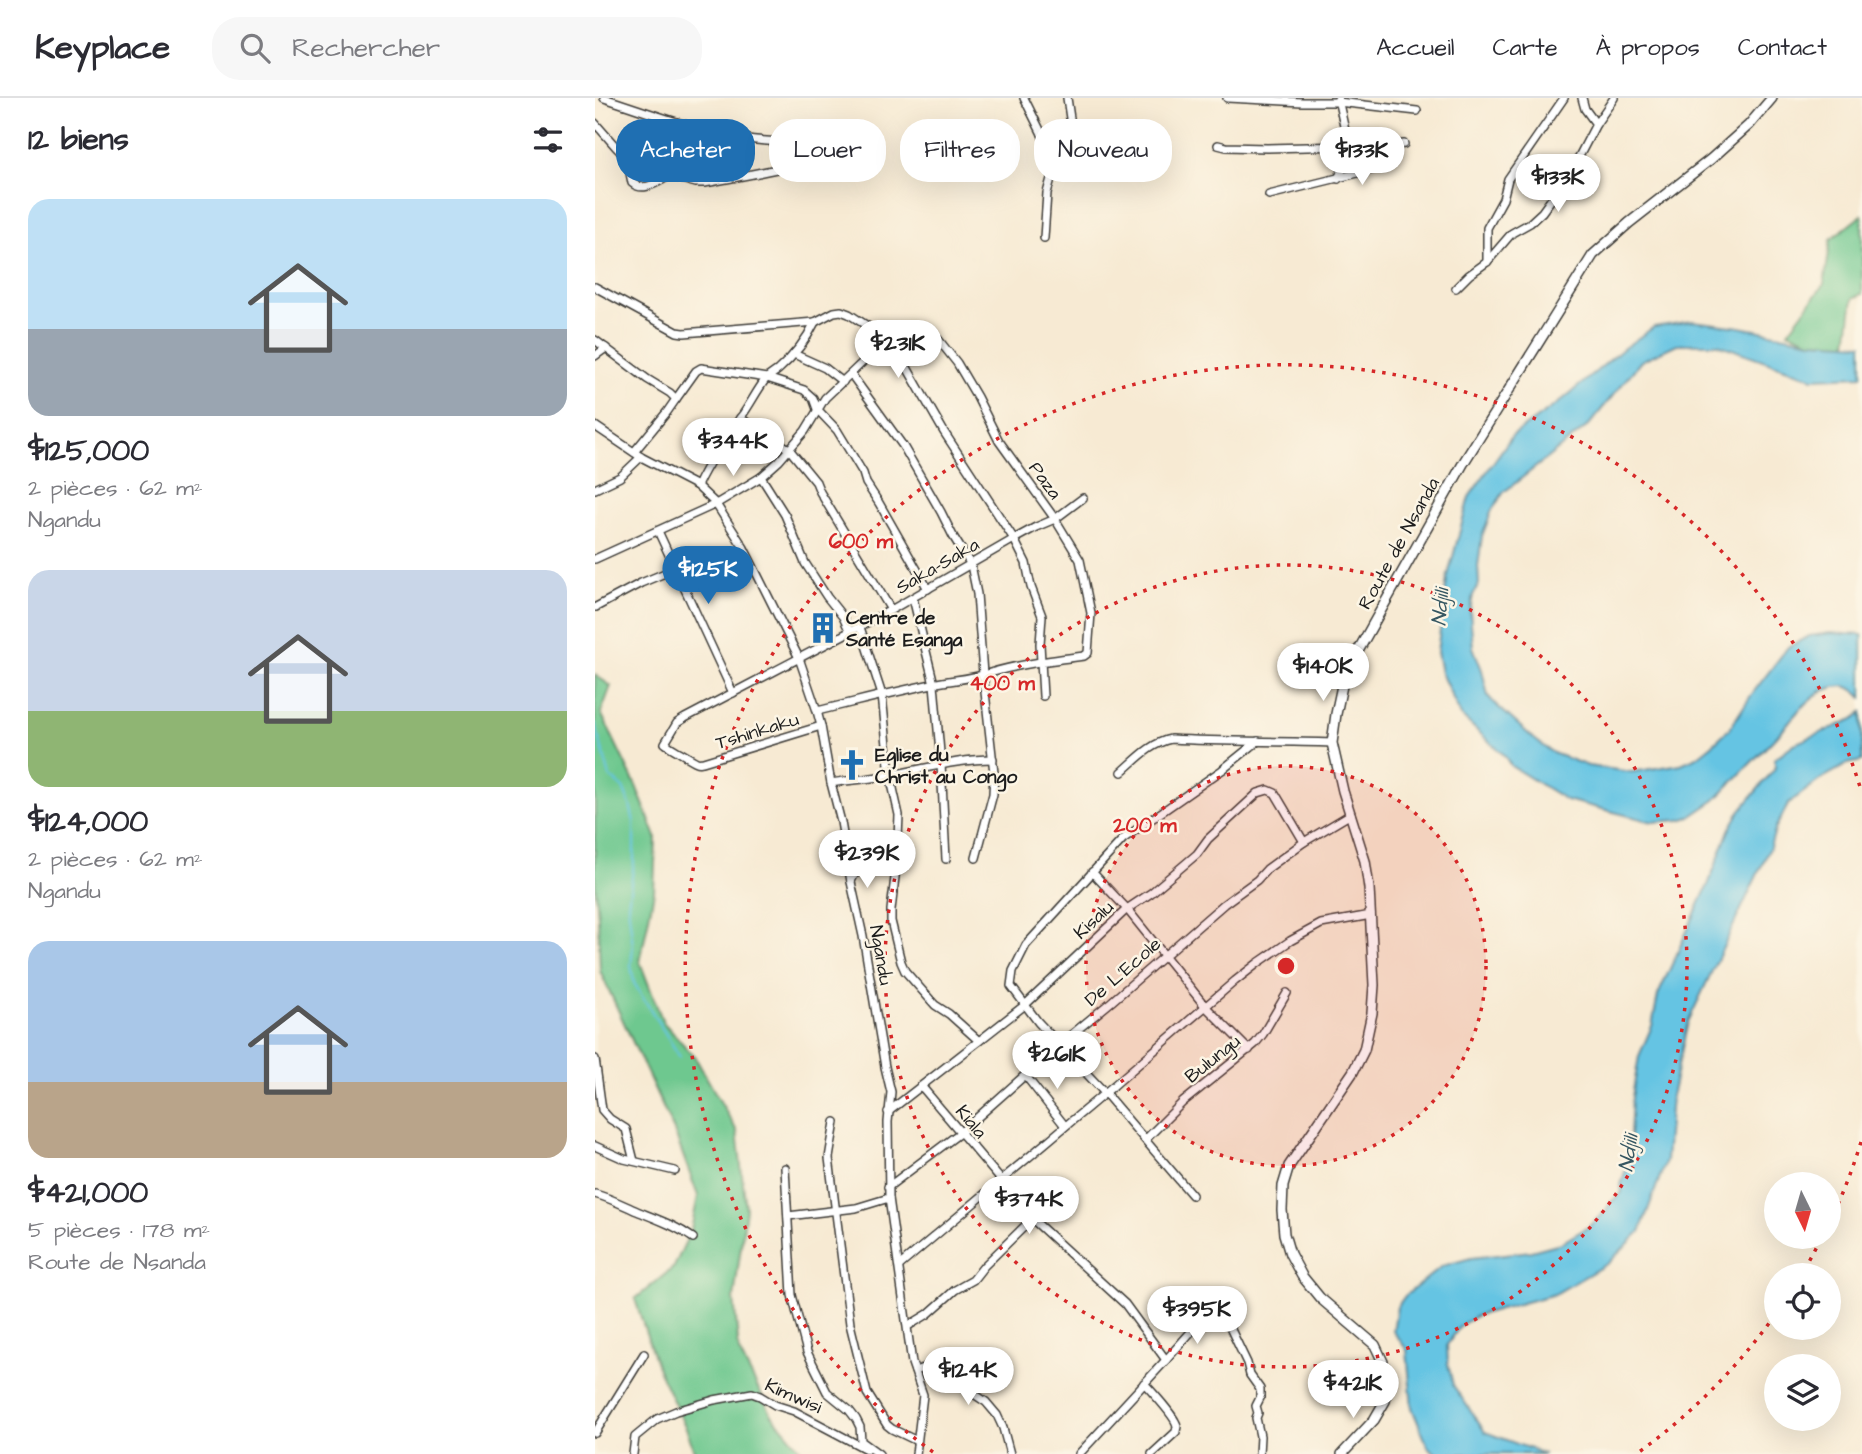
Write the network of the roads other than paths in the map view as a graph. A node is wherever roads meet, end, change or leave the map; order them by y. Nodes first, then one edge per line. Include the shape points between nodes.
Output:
1 (604, 98) edge
2 (1024, 98) edge
3 (1067, 98) edge
4 (1227, 98) edge
5 (1564, 98) edge
6 (1582, 98) edge
7 (1614, 98) edge
8 (1772, 98) edge
9 (1338, 100) edge
10 (1417, 111) dead end
11 (665, 119) edge
12 (1034, 119) edge
13 (1069, 119) edge
14 (595, 123) edge
15 (1596, 124) junction
16 (1404, 144) dead end
17 (1218, 145) dead end
18 (616, 146) edge
19 (1349, 150) junction
20 (1378, 168) dead end
21 (1338, 178) junction
22 (632, 182) edge
23 (658, 182) edge
24 (1050, 182) edge
25 (1269, 195) dead end
26 (1044, 238) dead end
27 (1487, 262) junction
28 (595, 288) edge
29 (1456, 288) dead end
30 (815, 323) junction
31 (887, 339) junction
32 (938, 339) dead end
33 (595, 340) edge
34 (606, 348) junction
35 (794, 354) junction
36 (595, 356) edge
37 (851, 374) junction
38 (767, 378) junction
39 (843, 382) junction
40 (676, 399) junction
41 (817, 409) junction
42 (740, 418) junction
43 (595, 426) edge
44 (789, 449) junction
45 (637, 454) junction
46 (761, 477) junction
47 (697, 486) junction
48 (595, 489) edge
49 (1083, 498) dead end
50 (716, 504) junction
51 (1055, 519) junction
52 (658, 530) junction
53 (1014, 539) junction
54 (595, 559) edge
55 (971, 565) junction
56 (677, 568) junction
57 (928, 589) junction
58 (913, 598) junction
59 (596, 607) edge
60 (891, 610) junction
61 (860, 627) junction
62 (851, 632) junction
63 (799, 659) junction
64 (1042, 661) junction
65 (983, 674) junction
66 (934, 684) junction
67 (733, 693) junction
68 (882, 695) junction
69 (1043, 696) dead end
70 (817, 711) junction
71 (821, 726) junction
72 (1258, 741) junction
73 (665, 743) joint
74 (1332, 743) junction
75 (993, 759) junction
76 (941, 764) junction
77 (1122, 772) dead end
78 (890, 775) junction
79 (831, 783) junction
80 (1351, 814) junction
81 (898, 832) junction
82 (1304, 842) junction
83 (976, 858) dead end
84 (946, 859) dead end
85 (1092, 872) junction
86 (851, 882) junction
87 (1127, 909) junction
88 (1371, 915) junction
89 (1164, 955) junction
90 (1287, 993) dead end
91 (1025, 1005) junction
92 (1205, 1006) junction
93 (979, 1041) junction
94 (1059, 1045) junction
95 (1248, 1050) junction
96 (595, 1059) edge
97 (595, 1067) edge
98 (1025, 1075) junction
99 (922, 1087) junction
100 (1105, 1093) junction
101 (888, 1112) junction
102 (835, 1122) dead end
103 (1065, 1126) junction
104 (961, 1132) junction
105 (1146, 1139) junction
106 (595, 1146) edge
107 (634, 1161) junction
108 (785, 1168) dead end
109 (675, 1171) dead end
110 (1001, 1180) junction
111 (888, 1187) junction
112 (595, 1194) edge
113 (1192, 1195) dead end
114 (889, 1198) junction
115 (835, 1211) junction
116 (788, 1216) junction
117 (1032, 1219) junction
118 (693, 1238) dead end
119 (899, 1266) junction
120 (908, 1326) junction
121 (644, 1354) dead end
122 (1166, 1360) junction
123 (915, 1371) junction
124 (1144, 1382) junction
125 (595, 1433) edge
126 (917, 1441) junction
127 (633, 1454) edge
128 (878, 1454) edge
129 (916, 1454) edge
130 (1010, 1454) edge
131 (1079, 1454) edge
132 (1152, 1454) edge
133 (1259, 1454) edge
134 (1342, 1454) edge

1 - 11 street
2 - 12 street
3 - 13 street
4 - 9 street
5 - 27 street via 1508,178 1487,228
6 - 15 street
7 - 15 street
8 - 74 street, Route de Nsanda via 1730,142 1593,255 1464,462 1344,676
9 - 10 street
9 - 19 street
14 - 18 street
15 - 27 street via 1571,172 1542,212 1512,233
16 - 19 street
17 - 19 street
19 - 21 street
20 - 21 street
21 - 25 street
22 - 23 street via 647,187
24 - 26 street
27 - 29 street
28 - 30 street via 677,332
30 - 31 street via 841,311
30 - 35 street
31 - 37 street
31 - 53 street
32 - 51 street, Paza via 957,363 999,441
33 - 34 street
34 - 36 street
34 - 40 street
35 - 38 street
35 - 39 street
37 - 39 street
37 - 55 street via 903,446
38 - 40 street via 701,368
38 - 41 street via 804,390
38 - 42 street
39 - 41 street
40 - 45 street
41 - 44 street
41 - 57 street via 837,430
42 - 44 street
42 - 47 street via 711,457
43 - 45 street, Ngandu
44 - 46 street
44 - 60 street via 816,482
45 - 47 street, Ngandu
45 - 48 street via 619,477
46 - 50 street
46 - 62 street via 785,515 804,563
47 - 50 street, Ngandu
49 - 51 street, Saka-Saka
50 - 52 street
50 - 63 street, Ngandu via 744,548
51 - 53 street, Saka-Saka
51 - 64 street, Paza via 1081,564 1091,613 1088,653
52 - 54 street
52 - 56 street
53 - 55 street, Saka-Saka
53 - 64 street via 1042,616
55 - 57 street, Saka-Saka
55 - 65 street
56 - 59 street
56 - 67 street
57 - 58 street, Saka-Saka
58 - 60 street, Saka-Saka
58 - 66 street
60 - 61 street, Saka-Saka
61 - 62 street, Saka-Saka
61 - 68 street
62 - 63 street, Saka-Saka
63 - 67 street, Saka-Saka
63 - 70 street, Ngandu
64 - 65 street
64 - 69 street
65 - 66 street
65 - 75 street
66 - 68 street
66 - 76 street
67 - 73 street, Saka-Saka via 677,723
68 - 70 street
68 - 78 street
70 - 71 street, Ngandu
71 - 73 street, Tshinkaku via 703,762
71 - 79 street, Ngandu
72 - 74 street
72 - 77 street via 1161,741
72 - 85 street via 1123,839
74 - 80 street, Route de Nsanda
75 - 76 street
75 - 83 street via 993,794
76 - 78 street
76 - 84 street
78 - 79 street
78 - 81 street
79 - 86 street, Ngandu
80 - 82 street, De L'Ecole
80 - 88 street, Route de Nsanda via 1366,861
81 - 86 street via 871,844
81 - 93 street via 891,921 901,962 935,1005
82 - 87 street, Kisalu via 1275,793 1262,791 1197,854
82 - 89 street, De L'Ecole
85 - 87 street
85 - 91 street via 1021,954 1011,986
86 - 101 street, Ngandu via 891,1092
87 - 89 street
87 - 91 street, Kisalu
88 - 92 street via 1321,924 1290,941
88 - 134 street, Route de Nsanda via 1374,985 1364,1050 1289,1166 1283,1186 1284,1234 1302,1276 1375,1346 1383,1362 1385,1401
89 - 92 street
89 - 94 street, De L'Ecole
90 - 95 street, Bulungu
91 - 93 street, Kisalu
91 - 94 street
92 - 95 street
92 - 100 street
93 - 99 street, Kisalu
94 - 98 street, De L'Ecole
94 - 100 street
95 - 105 street, Bulungu via 1183,1102
96 - 97 street
97 - 107 street via 602,1110 626,1129
98 - 103 street
98 - 104 street, De L'Ecole
99 - 101 street, Kisalu
99 - 104 street, Kiala
100 - 103 street
100 - 105 street
101 - 111 street, Ngandu
102 - 115 street via 829,1158
103 - 110 street
104 - 110 street, Kiala
104 - 111 street, De L'Ecole
105 - 113 street
106 - 107 street
107 - 109 street
108 - 116 street
110 - 117 street, Kiala
110 - 119 street
111 - 114 street, Ngandu
112 - 118 street via 666,1222
114 - 115 street
114 - 119 street, Ngandu
115 - 116 street
115 - 126 street via 850,1324 867,1393 887,1425
116 - 128 street via 792,1300 807,1352 827,1392 849,1410 860,1427 862,1441
117 - 120 street via 973,1280
117 - 122 street, Kiala via 1125,1304
119 - 120 street, Ngandu
120 - 123 street, Ngandu
121 - 125 street
122 - 124 street
122 - 133 street via 1197,1325 1213,1312 1223,1313 1260,1389 1256,1406
123 - 126 street, Ngandu via 923,1395
123 - 130 street via 943,1367 986,1402 1003,1428
124 - 131 street
124 - 132 street via 1177,1428
126 - 129 street, Ngandu
127 - 128 street, Kimwisi via 635,1437 657,1419 752,1393

